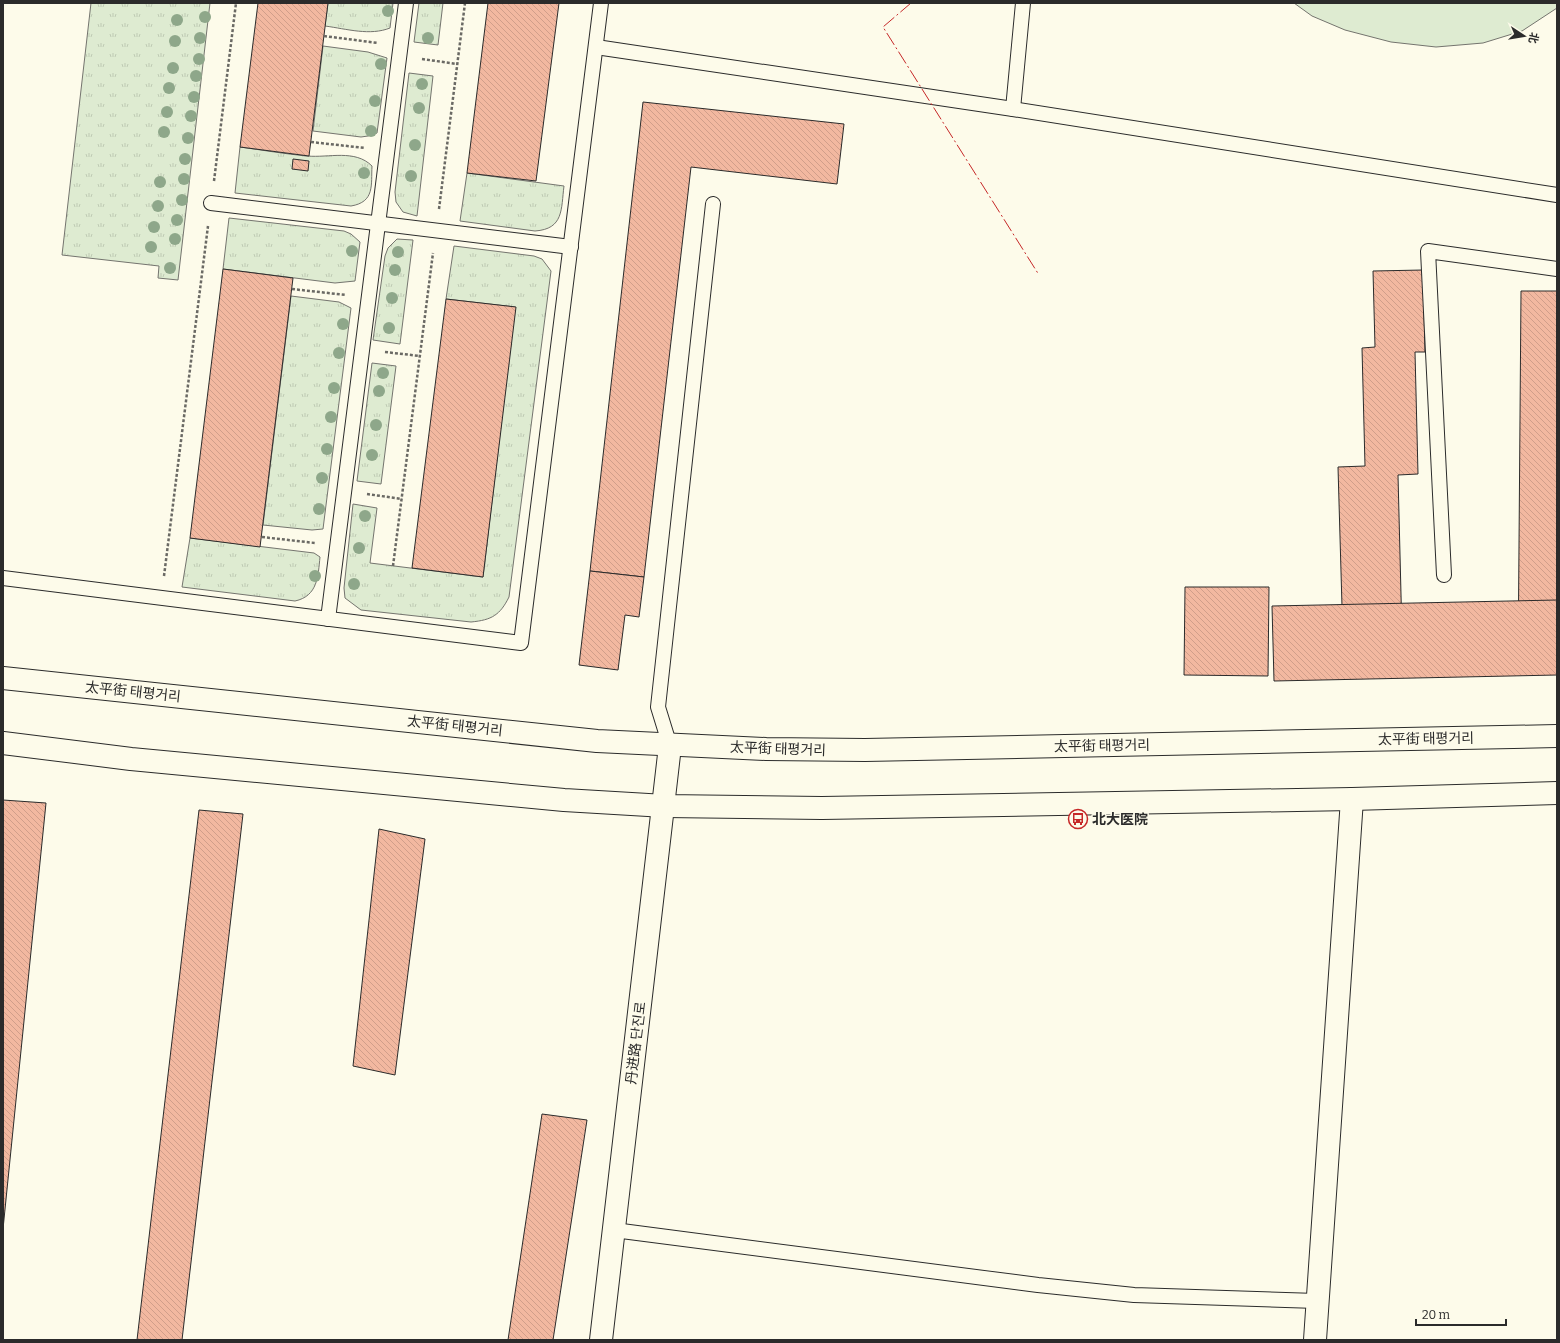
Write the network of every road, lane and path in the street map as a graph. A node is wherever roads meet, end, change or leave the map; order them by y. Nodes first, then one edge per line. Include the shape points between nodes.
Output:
1 (236, 3) edge
2 (406, 3) edge
3 (465, 3) edge
4 (601, 3) edge
5 (1023, 3) edge
6 (324, 36) dead end
7 (596, 47) junction
8 (400, 50) junction
9 (457, 64) junction
10 (1014, 109) junction
11 (312, 142) dead end
12 (387, 150) junction
13 (1557, 195) edge
14 (211, 203) junction
15 (713, 204) dead end
16 (378, 223) junction
17 (436, 230) junction
18 (571, 247) junction
19 (1557, 269) edge
20 (292, 289) dead end
21 (368, 298) junction
22 (362, 349) junction
23 (420, 356) junction
24 (344, 492) junction
25 (402, 499) junction
26 (262, 537) dead end
27 (337, 546) junction
28 (393, 566) dead end
29 (1444, 575) dead end
30 (3, 578) edge
31 (161, 598) junction
32 (328, 619) junction
33 (3, 678) edge
34 (1557, 736) edge
35 (3, 743) edge
36 (670, 746) junction
37 (1557, 793) edge
38 (1352, 799) junction
39 (664, 806) junction
40 (614, 1230) junction
41 (1317, 1301) junction
42 (601, 1340) edge
43 (1315, 1340) edge

1 - 14 path
2 - 8 lane
3 - 9 path
4 - 7 lane
5 - 10 lane
6 - 8 path
7 - 10 lane
7 - 18 lane
8 - 9 path
8 - 12 lane
9 - 17 path
10 - 13 lane
11 - 12 path
12 - 16 lane
14 - 16 lane
14 - 31 path
15 - 36 lane via 658,707
16 - 17 lane
16 - 21 lane
17 - 18 lane
17 - 23 path
18 - 32 lane via 521,644
19 - 29 lane via 1428,251
20 - 21 path
21 - 22 lane
22 - 23 path
22 - 24 lane
23 - 25 path
24 - 25 path
24 - 27 lane
25 - 28 path
26 - 27 path
27 - 32 lane
30 - 31 lane
31 - 32 lane
33 - 36 main road, 太平街 태평거리 via 589,740
34 - 36 main road, 太平街 태평거리 via 858,750
35 - 39 main road via 202,766 564,800
36 - 39 main road, 丹进路 단진로
37 - 38 main road
38 - 39 main road via 822,808
38 - 41 main road
39 - 40 main road, 丹进路 단진로
40 - 41 lane via 1134,1295
40 - 42 main road, 丹进路 단진로
41 - 43 main road

